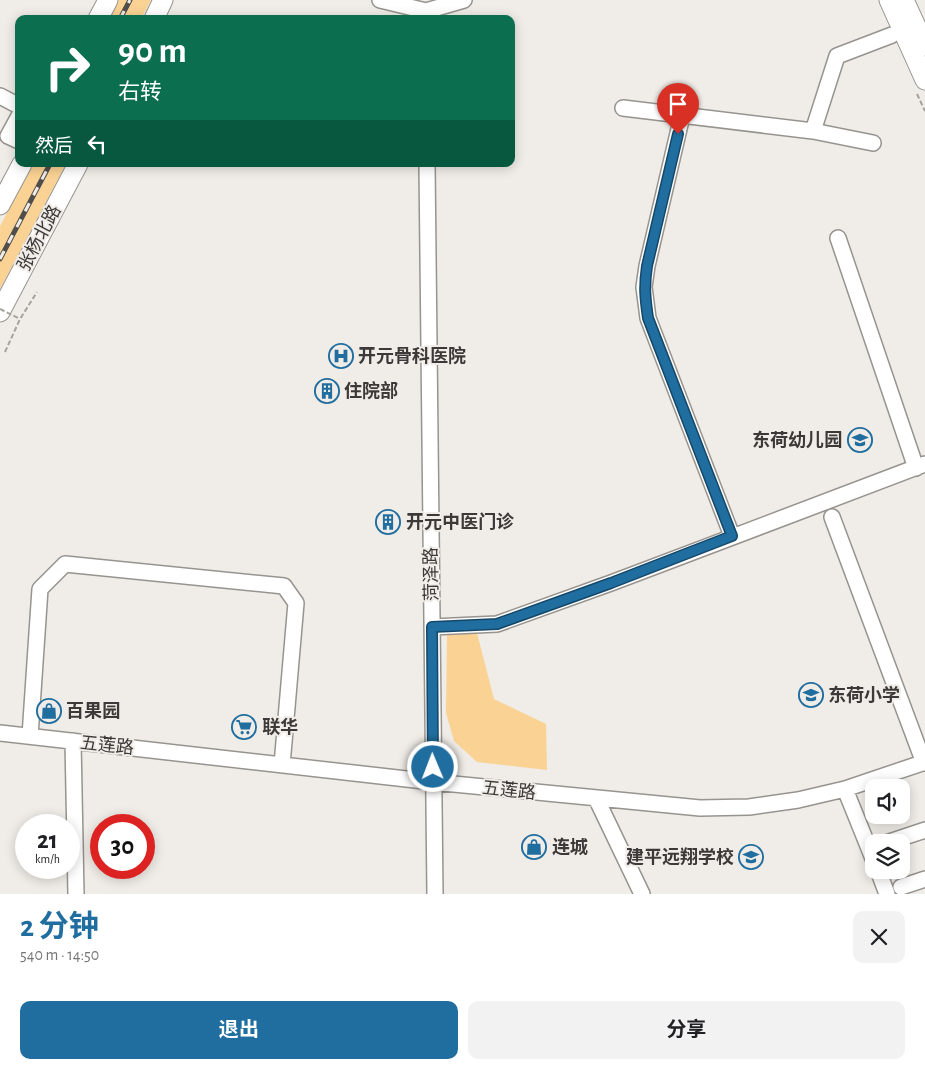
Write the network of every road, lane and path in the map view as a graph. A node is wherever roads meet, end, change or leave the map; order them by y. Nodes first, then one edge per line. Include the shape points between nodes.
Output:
1 (108, 0) edge
2 (163, 0) edge
3 (380, 0) edge
4 (464, 0) edge
5 (889, 0) edge
6 (904, 0) edge
7 (100, 15) edge
8 (156, 15) edge
9 (426, 15) edge
10 (892, 35) dead end
11 (925, 46) edge
12 (925, 80) edge
13 (0, 96) edge
14 (15, 104) edge
15 (622, 108) dead end
16 (682, 116) junction
17 (15, 123) edge
18 (813, 131) junction
19 (15, 139) edge
20 (873, 143) dead end
21 (20, 167) edge
22 (76, 167) edge
23 (428, 167) edge
24 (0, 205) edge
25 (838, 238) dead end
26 (36, 292) dead end
27 (0, 310) edge
28 (20, 319) junction
29 (5, 352) dead end
30 (920, 466) edge
31 (832, 517) dead end
32 (732, 536) junction
33 (432, 627) junction
34 (0, 733) edge
35 (30, 736) junction
36 (73, 741) junction
37 (924, 763) edge
38 (282, 765) junction
39 (433, 782) junction
40 (845, 789) junction
41 (596, 798) junction
42 (925, 830) edge
43 (910, 835) edge
44 (865, 838) edge
45 (881, 879) edge
46 (925, 879) edge
47 (901, 887) dead end
48 (76, 894) edge
49 (435, 894) edge
50 (642, 894) edge
51 (887, 894) edge

1 - 7 main road
2 - 8 main road
3 - 9 street
4 - 9 street
5 - 12 main road
6 - 11 main road
10 - 18 street via 837,56
13 - 14 street
15 - 16 street
16 - 18 street
16 - 32 street via 644,287 648,318
17 - 19 street via 8,136
18 - 20 street
21 - 24 main road
22 - 27 main road, 张杨北路
23 - 33 street, 菏泽路
25 - 30 street
26 - 28 path
27 - 28 path, bridge
28 - 29 path
30 - 32 street
31 - 37 street
32 - 33 street via 497,624
33 - 39 street, 菏泽路
34 - 35 street, 五莲路
35 - 36 street, 五莲路
35 - 38 street via 40,589 65,564 284,586 296,604
36 - 38 street, 五莲路
36 - 48 street
37 - 40 street, 五莲路
38 - 39 street, 五莲路
39 - 41 street, 五莲路
39 - 49 street, 菏泽路
40 - 41 street, 五莲路 via 774,804 725,808
40 - 44 street
41 - 50 street
42 - 43 street
45 - 51 street
46 - 47 street

